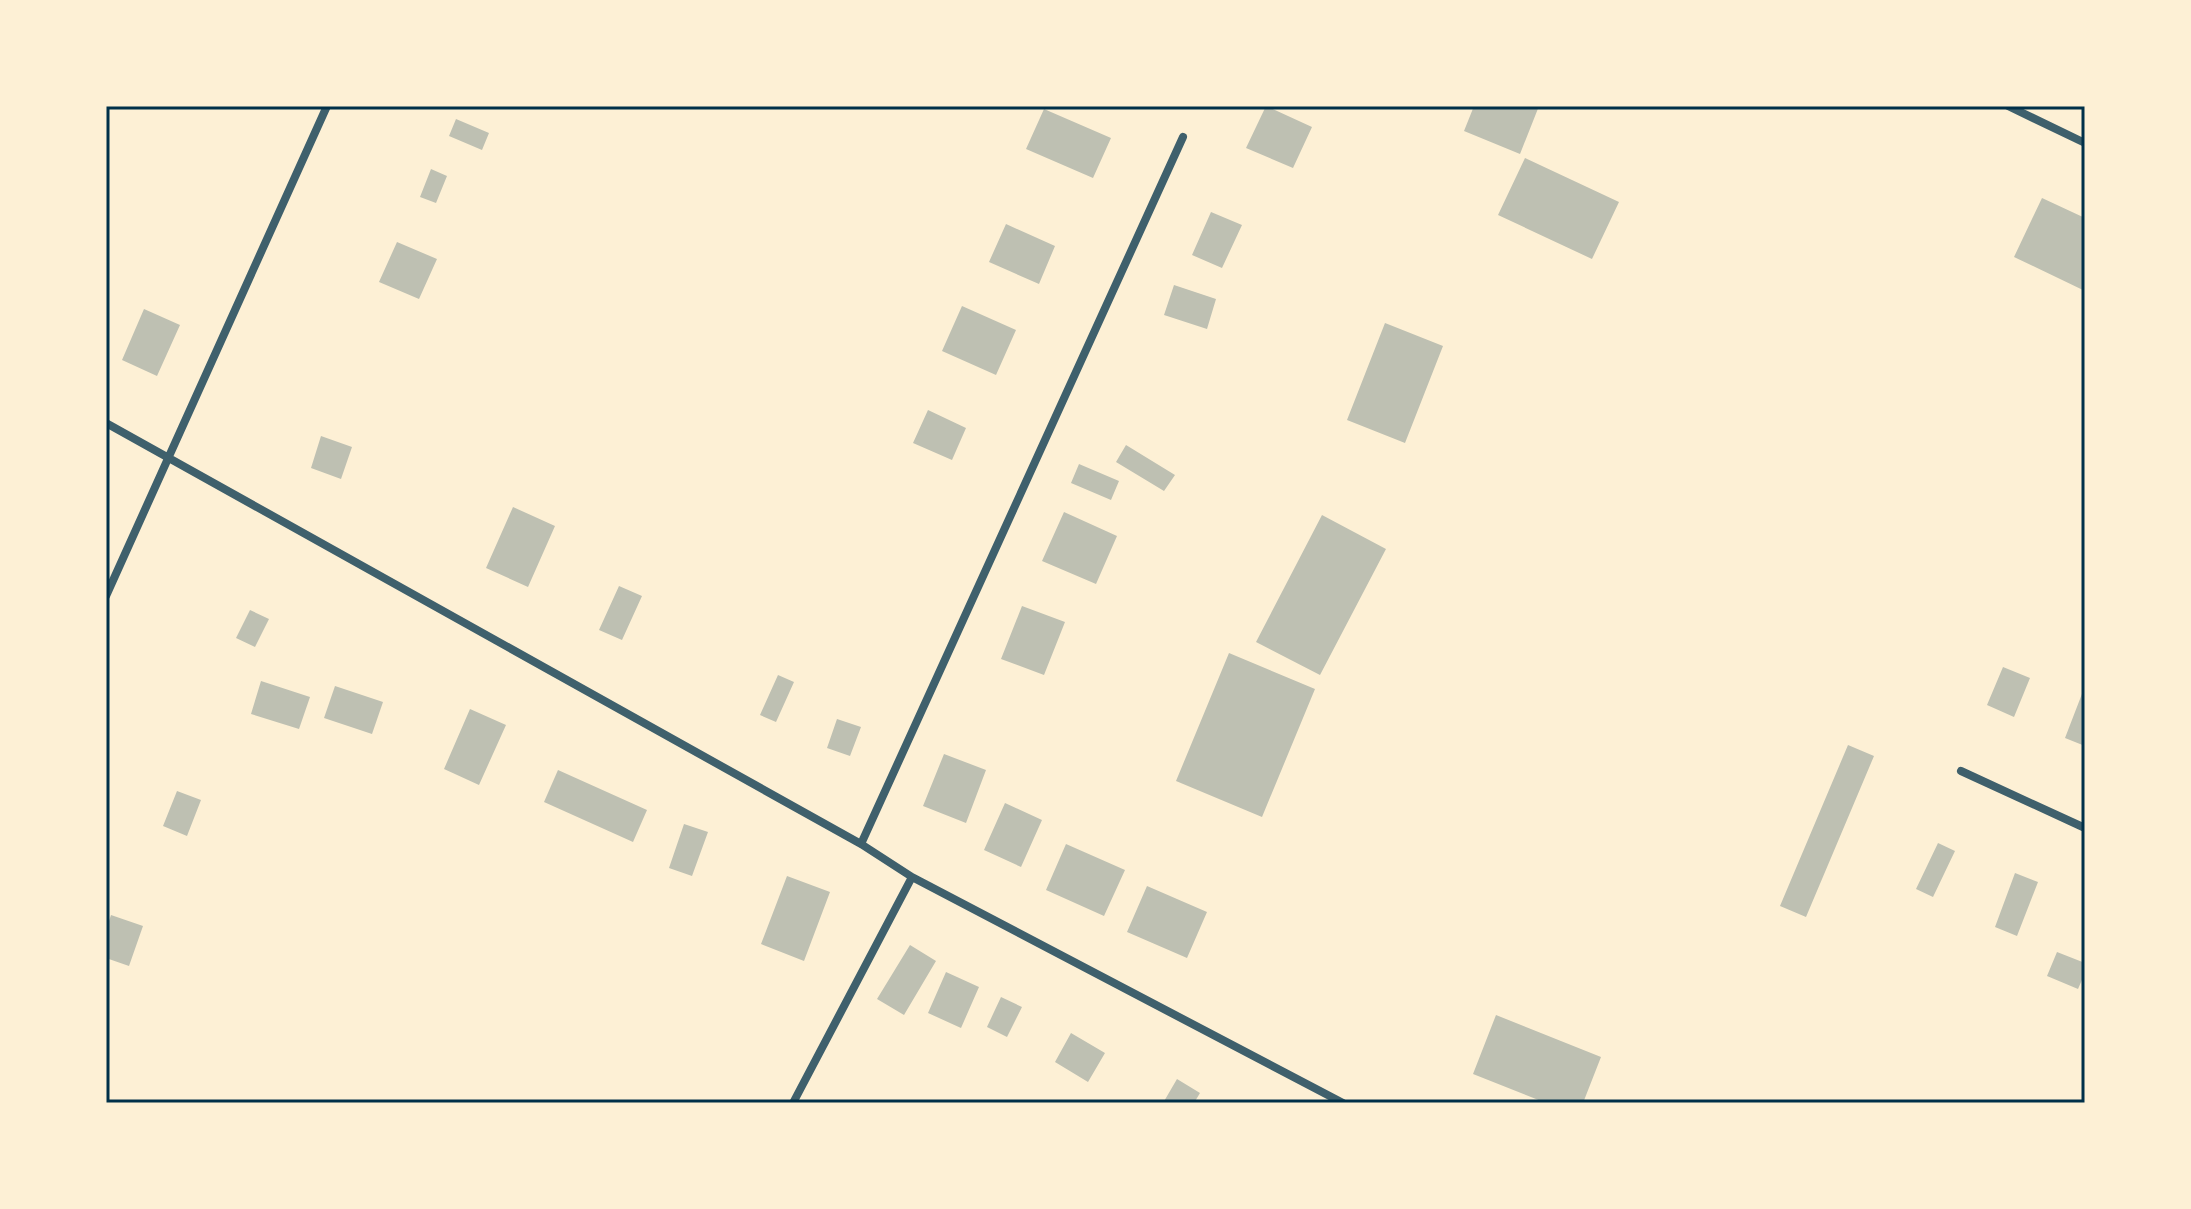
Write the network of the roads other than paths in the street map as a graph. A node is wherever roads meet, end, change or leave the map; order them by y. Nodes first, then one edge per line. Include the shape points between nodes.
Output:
1 (327, 106) edge
2 (2008, 106) edge
3 (1183, 137) dead end
4 (2085, 143) edge
5 (106, 423) edge
6 (169, 457) junction
7 (106, 596) edge
8 (1961, 771) dead end
9 (2085, 828) edge
10 (861, 844) junction
11 (912, 877) junction
12 (793, 1103) edge
13 (1343, 1103) edge

1 - 6 street
2 - 4 street
3 - 10 street
5 - 6 street
6 - 7 street
6 - 10 street
8 - 9 street
10 - 11 street
11 - 12 street
11 - 13 street

